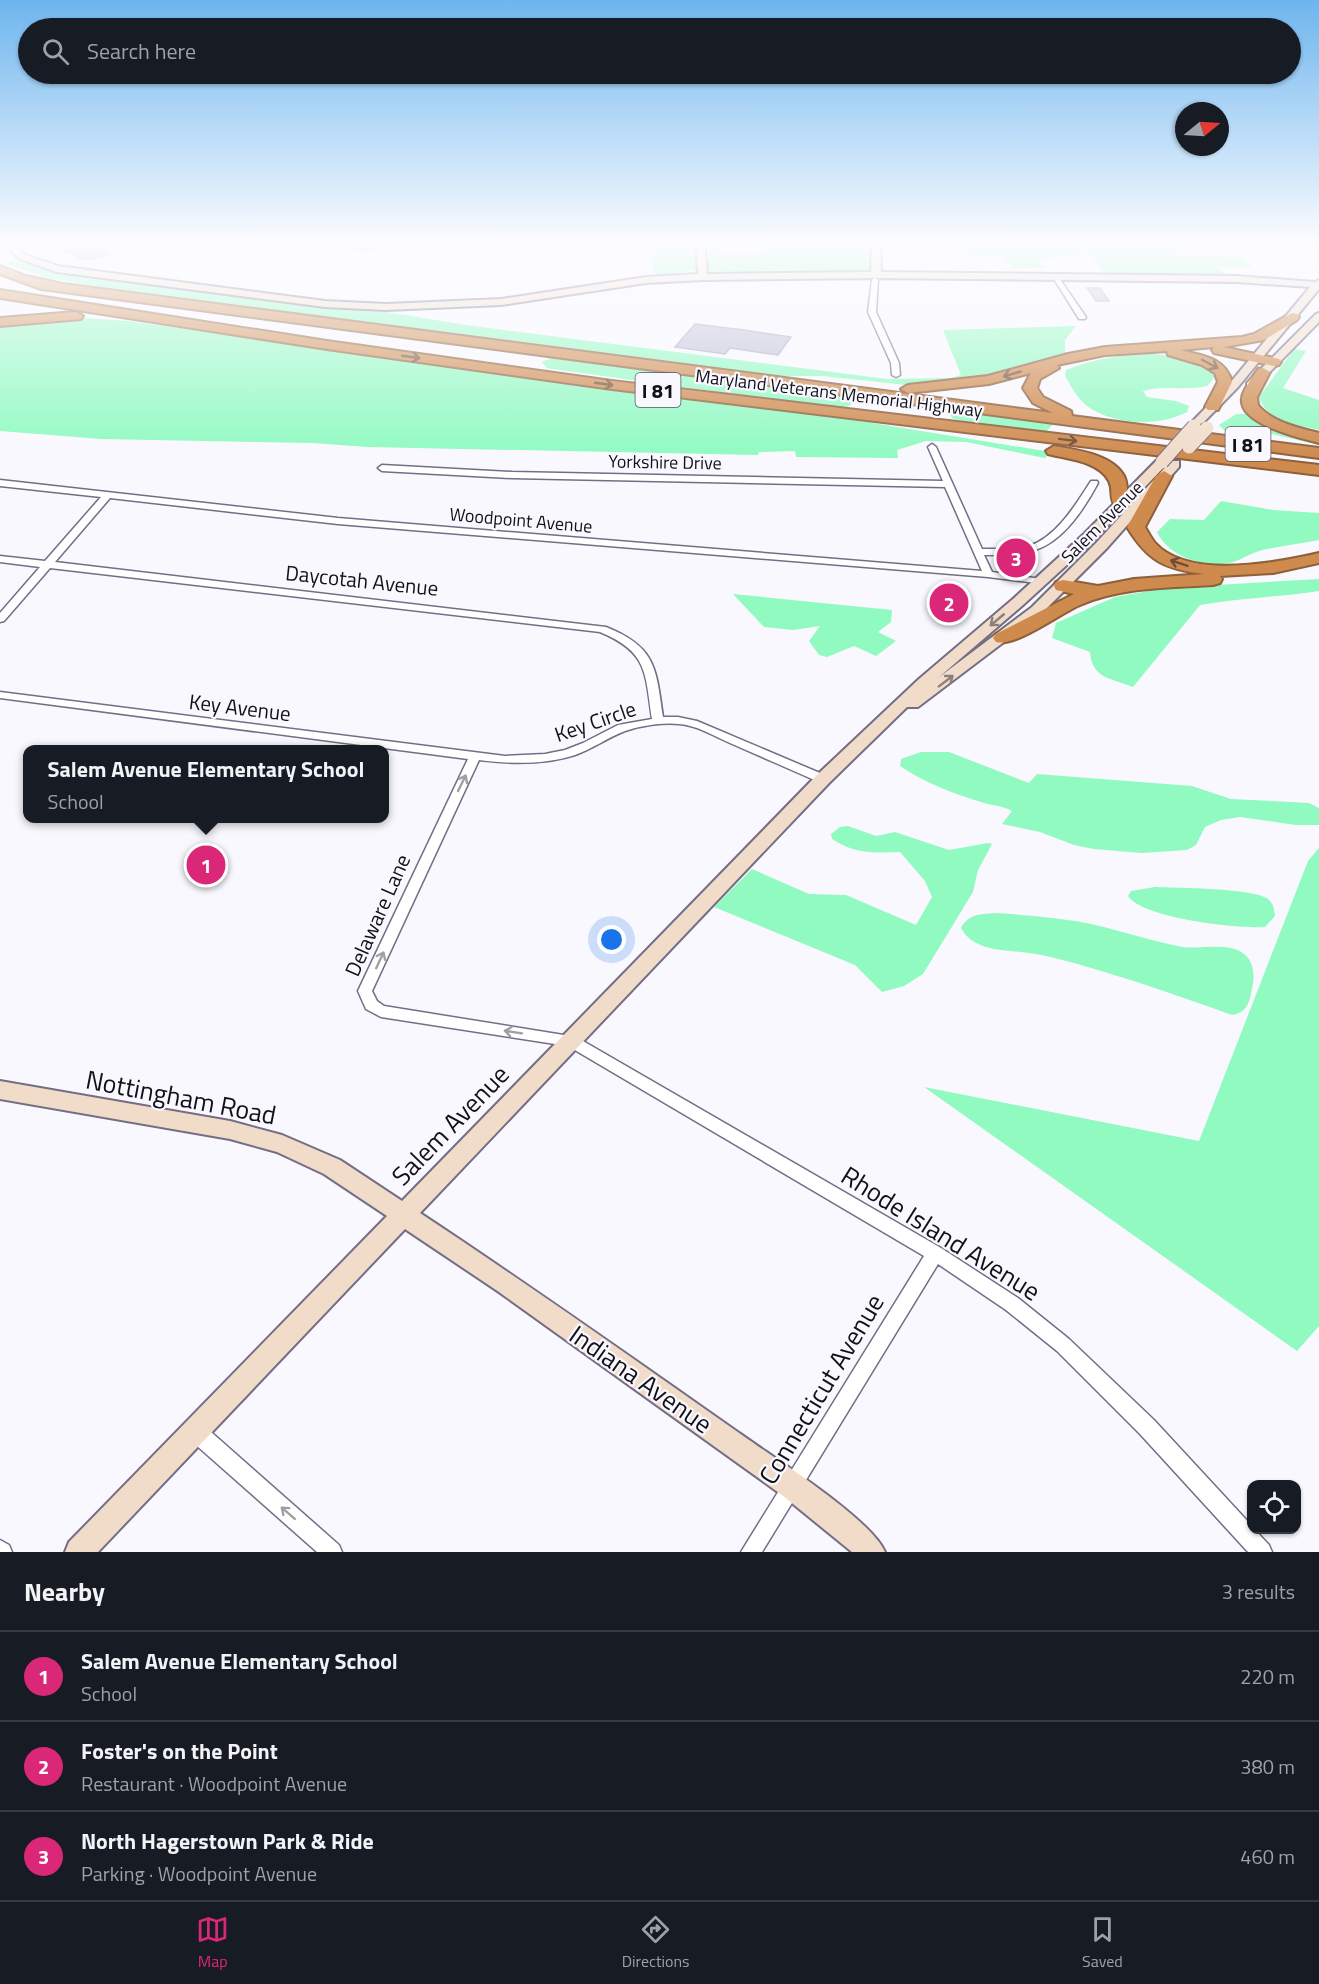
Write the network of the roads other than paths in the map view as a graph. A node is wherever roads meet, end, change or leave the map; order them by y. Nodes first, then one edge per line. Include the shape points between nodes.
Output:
1 (124, 313) edge
2 (256, 313) edge
3 (873, 313) edge
4 (1080, 313) edge
5 (1295, 313) edge
6 (1319, 316) edge
7 (1082, 317) dead end
8 (1292, 317) junction
9 (0, 322) edge
10 (224, 329) junction
11 (1173, 345) junction
12 (1265, 364) junction
13 (713, 374) junction
14 (896, 375) dead end
15 (1213, 407) junction
16 (805, 408) junction
17 (1176, 435) junction
18 (1319, 438) edge
19 (932, 447) dead end
20 (1319, 453) edge
21 (1199, 456) junction
22 (1167, 467) junction
23 (382, 468) dead end
24 (1319, 471) edge
25 (1319, 476) edge
26 (0, 483) edge
27 (1094, 483) dead end
28 (948, 484) junction
29 (108, 495) junction
30 (1122, 504) junction
31 (977, 552) junction
32 (1319, 558) edge
33 (0, 559) edge
34 (48, 564) junction
35 (1319, 567) edge
36 (988, 574) junction
37 (1041, 582) junction
38 (1063, 586) junction
39 (1098, 592) junction
40 (0, 619) edge
41 (1003, 638) junction
42 (0, 695) edge
43 (658, 721) junction
44 (864, 739) junction
45 (383, 745) edge
46 (389, 746) edge
47 (475, 757) junction
48 (823, 779) junction
49 (571, 1041) junction
50 (0, 1090) edge
51 (405, 1214) junction
52 (935, 1253) junction
53 (195, 1431) junction
54 (791, 1486) junction
55 (80, 1552) edge
56 (332, 1552) edge
57 (751, 1552) edge
58 (871, 1552) edge
59 (1262, 1552) edge

1 - 10 highway, Maryland Veterans Memorial Highway / I 81
2 - 13 highway, Maryland Veterans Memorial Highway / I 81
3 - 14 street via 895,363
4 - 7 street
5 - 8 main road, Salem Avenue
6 - 12 main road, Salem Avenue
8 - 11 highway via 1250,339
8 - 12 main road, Salem Avenue
9 - 10 highway via 94,316
10 -> 16 highway, Maryland Veterans Memorial Highway / I 81
11 - 12 highway via 1213,349
11 -> 13 highway via 1088,353 989,380 923,388 856,387
12 - 15 main road, Salem Avenue
12 - 18 highway via 1249,397 1251,408 1274,424
12 - 22 main road, Salem Avenue, bridge
13 - 17 highway, Maryland Veterans Memorial Highway / I 81
17 -> 15 highway via 1057,411 1038,400 1030,382 1047,370 1092,357 1146,351 1177,353 1208,362 1221,371 1225,382
15 - 22 main road, Salem Avenue, bridge via 1194,426
16 -> 21 highway, Maryland Veterans Memorial Highway / I 81
16 - 30 highway via 1083,458 1114,474 1121,488 1118,497
17 - 20 highway, Maryland Veterans Memorial Highway / I 81
19 - 28 street
21 - 24 highway, Maryland Veterans Memorial Highway / I 81
21 - 25 highway
22 - 30 main road, Salem Avenue
32 -> 22 highway via 1228,571 1197,568 1157,554 1142,542 1136,527
22 - 38 main road, Salem Avenue
23 - 28 street, Yorkshire Drive via 512,475
26 - 29 street, Woodpoint Avenue
27 - 31 street via 1088,495 1043,544 1020,550
28 - 31 street
29 - 34 street
29 - 36 street, Woodpoint Avenue via 338,521
30 - 37 main road, Salem Avenue
31 - 36 street
33 - 34 street, Daycotah Avenue
34 - 40 street
34 - 43 street, Daycotah Avenue via 602,629 626,639 644,655
35 - 39 highway
36 - 37 street, Woodpoint Avenue
37 - 38 main road
37 -> 44 main road, Salem Avenue
38 - 39 highway
38 - 41 main road, Salem Avenue
39 - 41 highway via 1058,608
44 -> 41 main road, Salem Avenue
42 - 45 street, Key Avenue
43 - 47 street, Key Circle via 622,728 587,746 545,758
43 - 48 street, Key Circle via 693,723
44 - 48 main road, Salem Avenue
46 - 47 street, Key Avenue
49 -> 47 street, Delaware Lane via 381,1011 367,1000 369,984
48 - 49 main road, Salem Avenue
49 - 51 main road, Salem Avenue
49 - 52 street, Rhode Island Avenue
50 - 51 main road, Nottingham Road via 230,1130 282,1144 332,1167
51 - 53 main road, Salem Avenue
51 - 54 main road, Indiana Avenue
52 - 54 street, Connecticut Avenue
52 - 59 street, Rhode Island Avenue via 1011,1304 1071,1353 1147,1427
53 - 55 main road, Salem Avenue
56 -> 53 street
54 - 57 street, Connecticut Avenue
54 - 58 main road, Indiana Avenue

